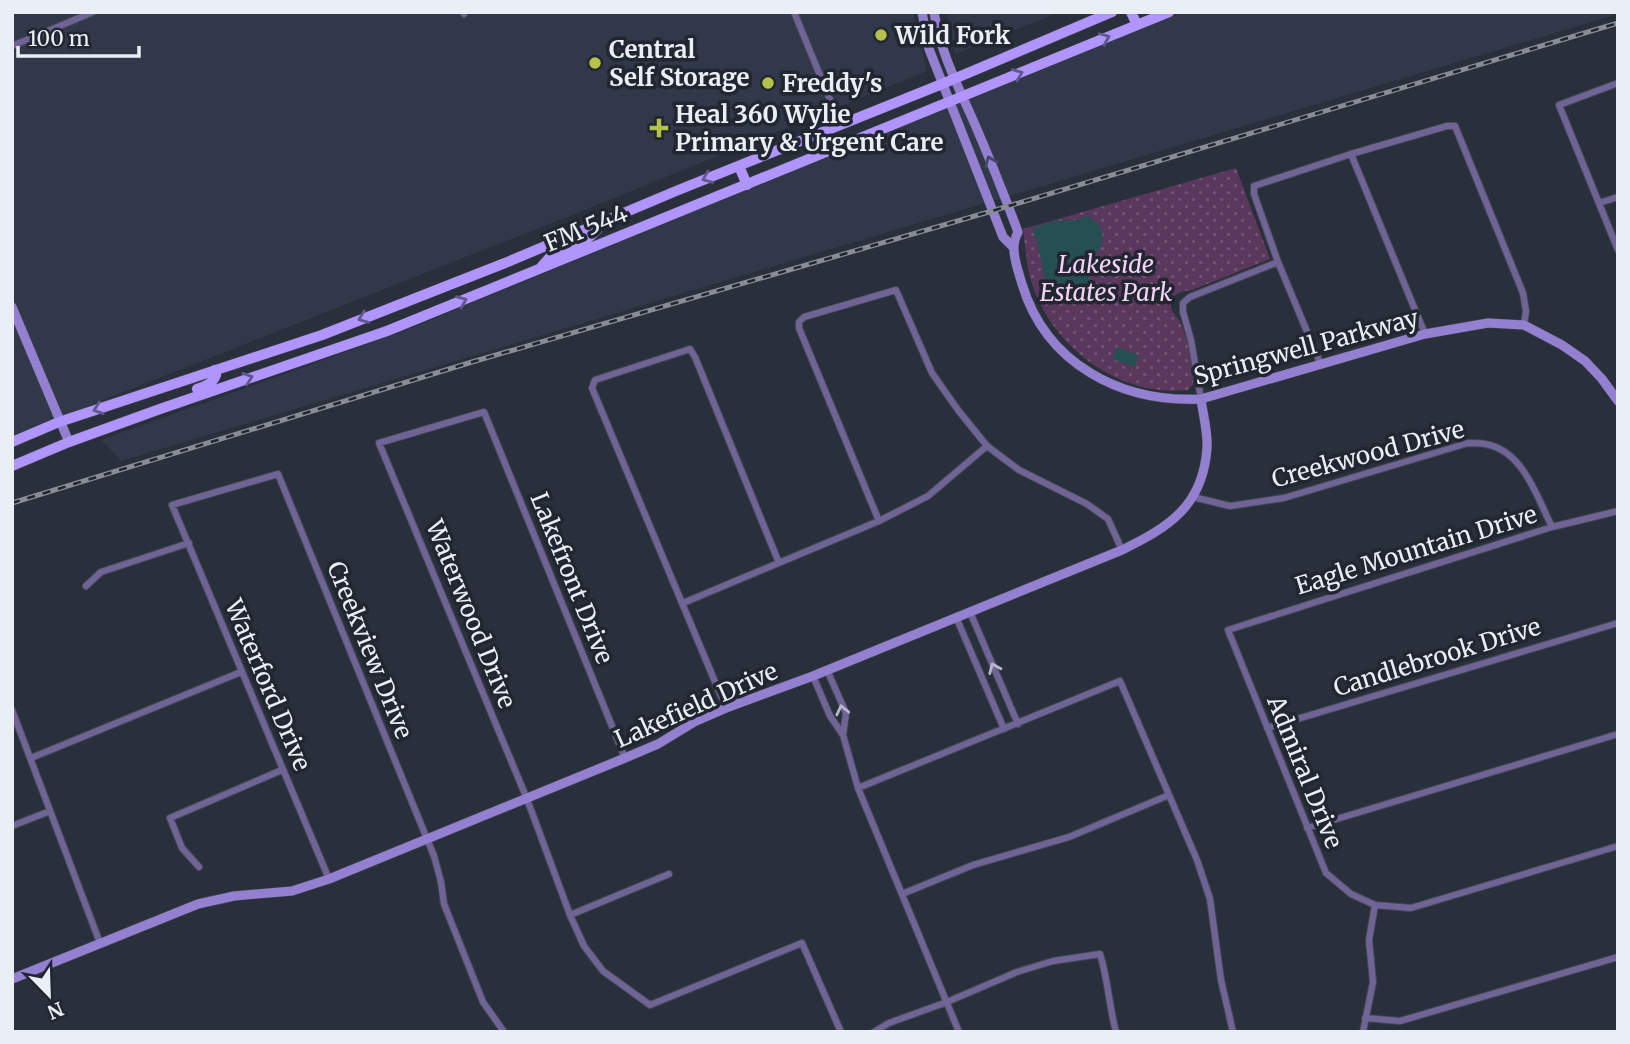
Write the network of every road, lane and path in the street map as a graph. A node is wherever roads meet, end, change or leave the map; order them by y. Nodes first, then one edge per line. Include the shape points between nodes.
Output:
1 (93, 12) edge
2 (794, 12) edge
3 (922, 12) edge
4 (934, 12) edge
5 (1112, 12) edge
6 (1131, 12) edge
7 (1169, 12) edge
8 (1137, 25) junction
9 (12, 46) edge
10 (955, 79) junction
11 (1618, 83) edge
12 (942, 84) junction
13 (963, 96) junction
14 (949, 102) junction
15 (841, 124) junction
16 (1351, 154) junction
17 (739, 166) junction
18 (999, 183) junction
19 (747, 185) junction
20 (983, 189) junction
21 (1618, 197) edge
22 (1599, 203) junction
23 (596, 225) junction
24 (1014, 248) junction
25 (1618, 250) edge
26 (1278, 262) junction
27 (539, 270) junction
28 (12, 307) edge
29 (1524, 326) junction
30 (1425, 334) junction
31 (1321, 365) junction
32 (215, 370) junction
33 (1201, 399) junction
34 (1618, 401) edge
35 (160, 409) junction
36 (484, 412) joint
37 (59, 422) junction
38 (12, 442) edge
39 (69, 442) junction
40 (987, 446) junction
41 (12, 466) edge
42 (278, 474) joint
43 (1193, 497) junction
44 (1618, 511) edge
45 (879, 521) junction
46 (1552, 527) junction
47 (189, 543) junction
48 (1122, 550) junction
49 (779, 564) junction
50 (86, 586) dead end
51 (683, 603) junction
52 (970, 611) junction
53 (956, 617) junction
54 (1618, 623) edge
55 (1228, 630) joint
56 (827, 670) junction
57 (241, 672) junction
58 (813, 676) junction
59 (726, 708) junction
60 (12, 710) edge
61 (1018, 724) junction
62 (1267, 728) junction
63 (1004, 729) junction
64 (1618, 734) edge
65 (843, 735) junction
66 (31, 758) junction
67 (625, 758) junction
68 (282, 770) junction
69 (858, 789) junction
70 (1169, 796) junction
71 (527, 799) junction
72 (50, 811) junction
73 (12, 826) edge
74 (1307, 828) junction
75 (427, 840) junction
76 (1618, 846) edge
77 (199, 867) dead end
78 (668, 874) dead end
79 (329, 879) junction
80 (902, 894) junction
81 (1375, 905) junction
82 (570, 915) junction
83 (100, 943) junction
84 (1618, 957) edge
85 (12, 979) edge
86 (947, 1002) junction
87 (1365, 1018) junction
88 (504, 1032) edge
89 (841, 1032) edge
90 (874, 1032) edge
91 (959, 1032) edge
92 (1116, 1032) edge
93 (1233, 1032) edge
94 (1363, 1032) edge

1 - 9 street
2 - 15 street
3 - 12 street, Springwell Parkway
4 - 10 street, Springwell Parkway
5 - 10 main road, FM 544 / FM 544
6 - 8 main road
7 - 8 main road, FM 544 / FM 544
13 -> 8 main road, FM 544 / FM 544
10 - 12 main road, FM 544 / FM 544
10 - 13 street, Springwell Parkway
11 - 22 street via 1559,106
12 - 14 street, Springwell Parkway
12 - 15 main road, FM 544 / FM 544
13 - 14 main road, FM 544 / FM 544
18 -> 13 street, Springwell Parkway
14 - 19 main road, FM 544 / FM 544
14 - 20 street, Springwell Parkway
15 - 17 main road, FM 544 / FM 544
16 - 26 street via 1254,186
16 - 29 street via 1455,126 1523,293
16 - 30 street
17 - 19 main road
17 -> 23 main road, FM 544 / FM 544
18 - 20 street
18 - 24 street, Springwell Parkway via 1018,232
19 - 27 main road, FM 544 / FM 544
20 - 24 street, Springwell Parkway via 1003,237
21 - 22 street
22 - 25 street
23 - 27 main road via 597,230 585,242 551,256
23 -> 32 main road, FM 544 / FM 544 via 322,334
24 - 33 street, Springwell Parkway via 1032,310 1050,337 1080,366 1128,391
26 - 31 street
26 - 33 street, Lakefield Drive via 1183,303
35 -> 27 main road, FM 544 / FM 544 via 387,331
28 - 37 street
29 - 30 street, Springwell Parkway via 1488,323
29 - 34 street, Springwell Parkway via 1585,361
30 - 31 street, Springwell Parkway
31 - 33 street, Springwell Parkway
32 - 35 main road via 214,380 207,386 174,398
32 -> 37 main road, FM 544 / FM 544
33 - 43 street, Lakefield Drive via 1207,447
35 - 39 main road, FM 544 / FM 544
36 - 67 street, Lakefront Drive
36 - 71 street, Waterwood Drive via 379,443
37 - 38 main road, FM 544 / FM 544
37 - 39 street
39 - 41 main road, FM 544 / FM 544
40 - 45 street via 928,496
40 - 45 street via 932,373 896,290 804,317 799,328
40 - 48 street via 1019,470 1108,519
42 - 47 street, Waterford Drive via 172,505
42 - 75 street, Creekview Drive
43 - 46 street, Creekwood Drive via 1230,506 1284,498 1468,443 1486,444 1508,454 1521,467
43 - 48 street, Lakefield Drive via 1166,526
44 - 46 street, Eagle Mountain Drive
45 - 49 street
46 - 55 street, Eagle Mountain Drive
47 - 50 street via 101,572
47 - 57 street, Waterford Drive
48 - 52 street, Lakefield Drive
49 - 51 street
49 - 51 street via 690,349 595,380 592,388
51 - 59 street
52 - 53 street, Lakefield Drive
61 -> 52 street
53 - 56 street, Lakefield Drive
53 - 63 street
54 - 62 street, Candlebrook Drive
55 - 62 street, Admiral Drive
56 - 58 street, Lakefield Drive
65 -> 56 street via 846,713
57 - 66 street
57 - 68 street, Waterford Drive
58 - 59 street, Lakefield Drive
58 - 65 street
59 - 67 street, Lakefield Drive
60 - 66 street
61 - 63 street
61 - 70 street via 1120,681
62 - 74 street, Admiral Drive
63 - 69 street
64 - 74 street
65 - 69 street
66 - 72 street
67 - 71 street, Lakefield Drive
68 - 77 street via 170,818 182,848
68 - 79 street, Waterford Drive
69 - 80 street
70 - 80 street via 1069,837 973,865
70 - 93 street via 1210,899
71 - 75 street, Lakefield Drive
71 - 82 street, Waterwood Drive
72 - 73 street
72 - 83 street
74 - 81 street, Admiral Drive via 1326,873 1351,894
75 - 79 street, Lakefield Drive
75 - 88 street, Creekview Drive via 435,856 444,904 483,1002
76 - 81 street, Admiral Drive via 1410,908
78 - 82 street
79 - 83 street, Lakefield Drive via 292,891 198,904
80 - 86 street
81 - 87 street via 1369,940 1373,982
82 - 89 street, Waterwood Drive via 584,946 603,971 650,1005 802,943
83 - 85 street, Lakefield Drive
84 - 87 street via 1400,1021
86 - 90 street
86 - 91 street
86 - 92 street via 1017,972 1100,954
87 - 94 street

